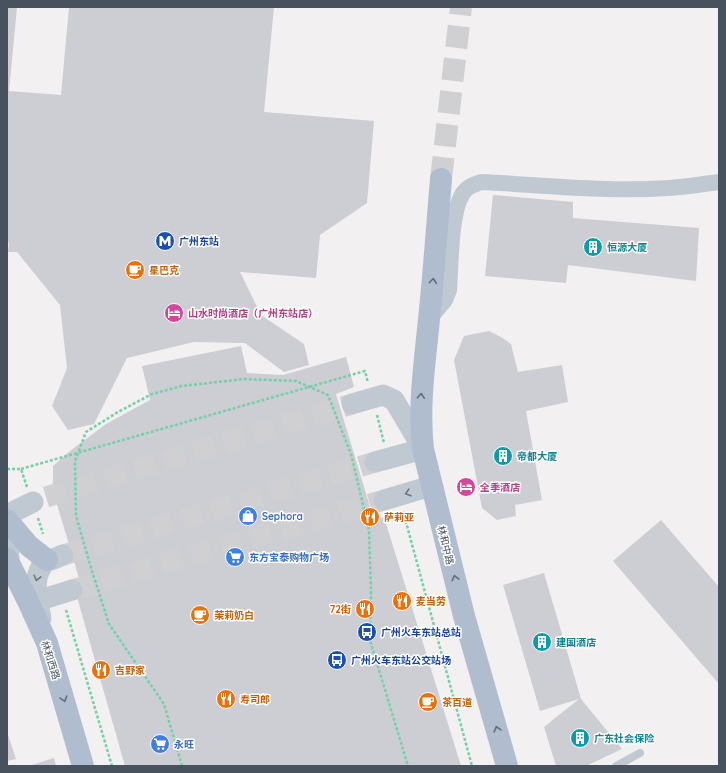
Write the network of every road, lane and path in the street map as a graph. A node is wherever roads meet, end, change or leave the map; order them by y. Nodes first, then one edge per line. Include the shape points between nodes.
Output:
1 (441, 179) tunnel mouth
2 (719, 182) edge
3 (429, 319) junction
4 (310, 387) junction
5 (372, 398) junction
6 (352, 404) tunnel mouth
7 (423, 449) junction
8 (79, 452) junction
9 (382, 461) joint
10 (21, 468) dead end
11 (431, 486) junction
12 (391, 498) joint
13 (7, 499) edge
14 (8, 521) edge
15 (55, 558) joint
16 (8, 561) edge
17 (72, 590) tunnel mouth
18 (37, 600) junction
19 (46, 643) junction
20 (640, 753) dead end
21 (83, 766) edge
22 (182, 766) edge
23 (408, 766) edge
24 (472, 766) edge
25 (508, 766) edge
26 (616, 766) edge

3 -> 1 main road, 林和中路
2 - 3 street via 629,189 482,182 471,185 463,192 455,214 449,290 445,300
7 -> 3 main road, 林和中路 via 420,425 421,398
4 - 5 path via 365,371
4 - 8 path
4 - 8 path via 296,381 244,379 182,386 152,394 86,432
4 - 23 path via 328,395 351,454 369,530 370,640
5 - 6 street
5 - 7 street via 383,394 394,400
5 - 9 path
7 - 9 street
7 - 11 main road, 林和中路
8 - 10 path
8 - 22 path via 75,461 76,516 109,624 164,704
11 -> 12 street
25 -> 11 main road, 林和中路 via 464,616
12 - 24 path
13 - 14 street via 39,499 13,512
14 - 15 main road via 29,546
14 - 16 street
15 -> 18 street via 42,565 35,590
16 - 19 main road, 林和西路
17 - 18 street
18 - 19 street
19 -> 21 main road, 林和西路
20 - 26 lane

